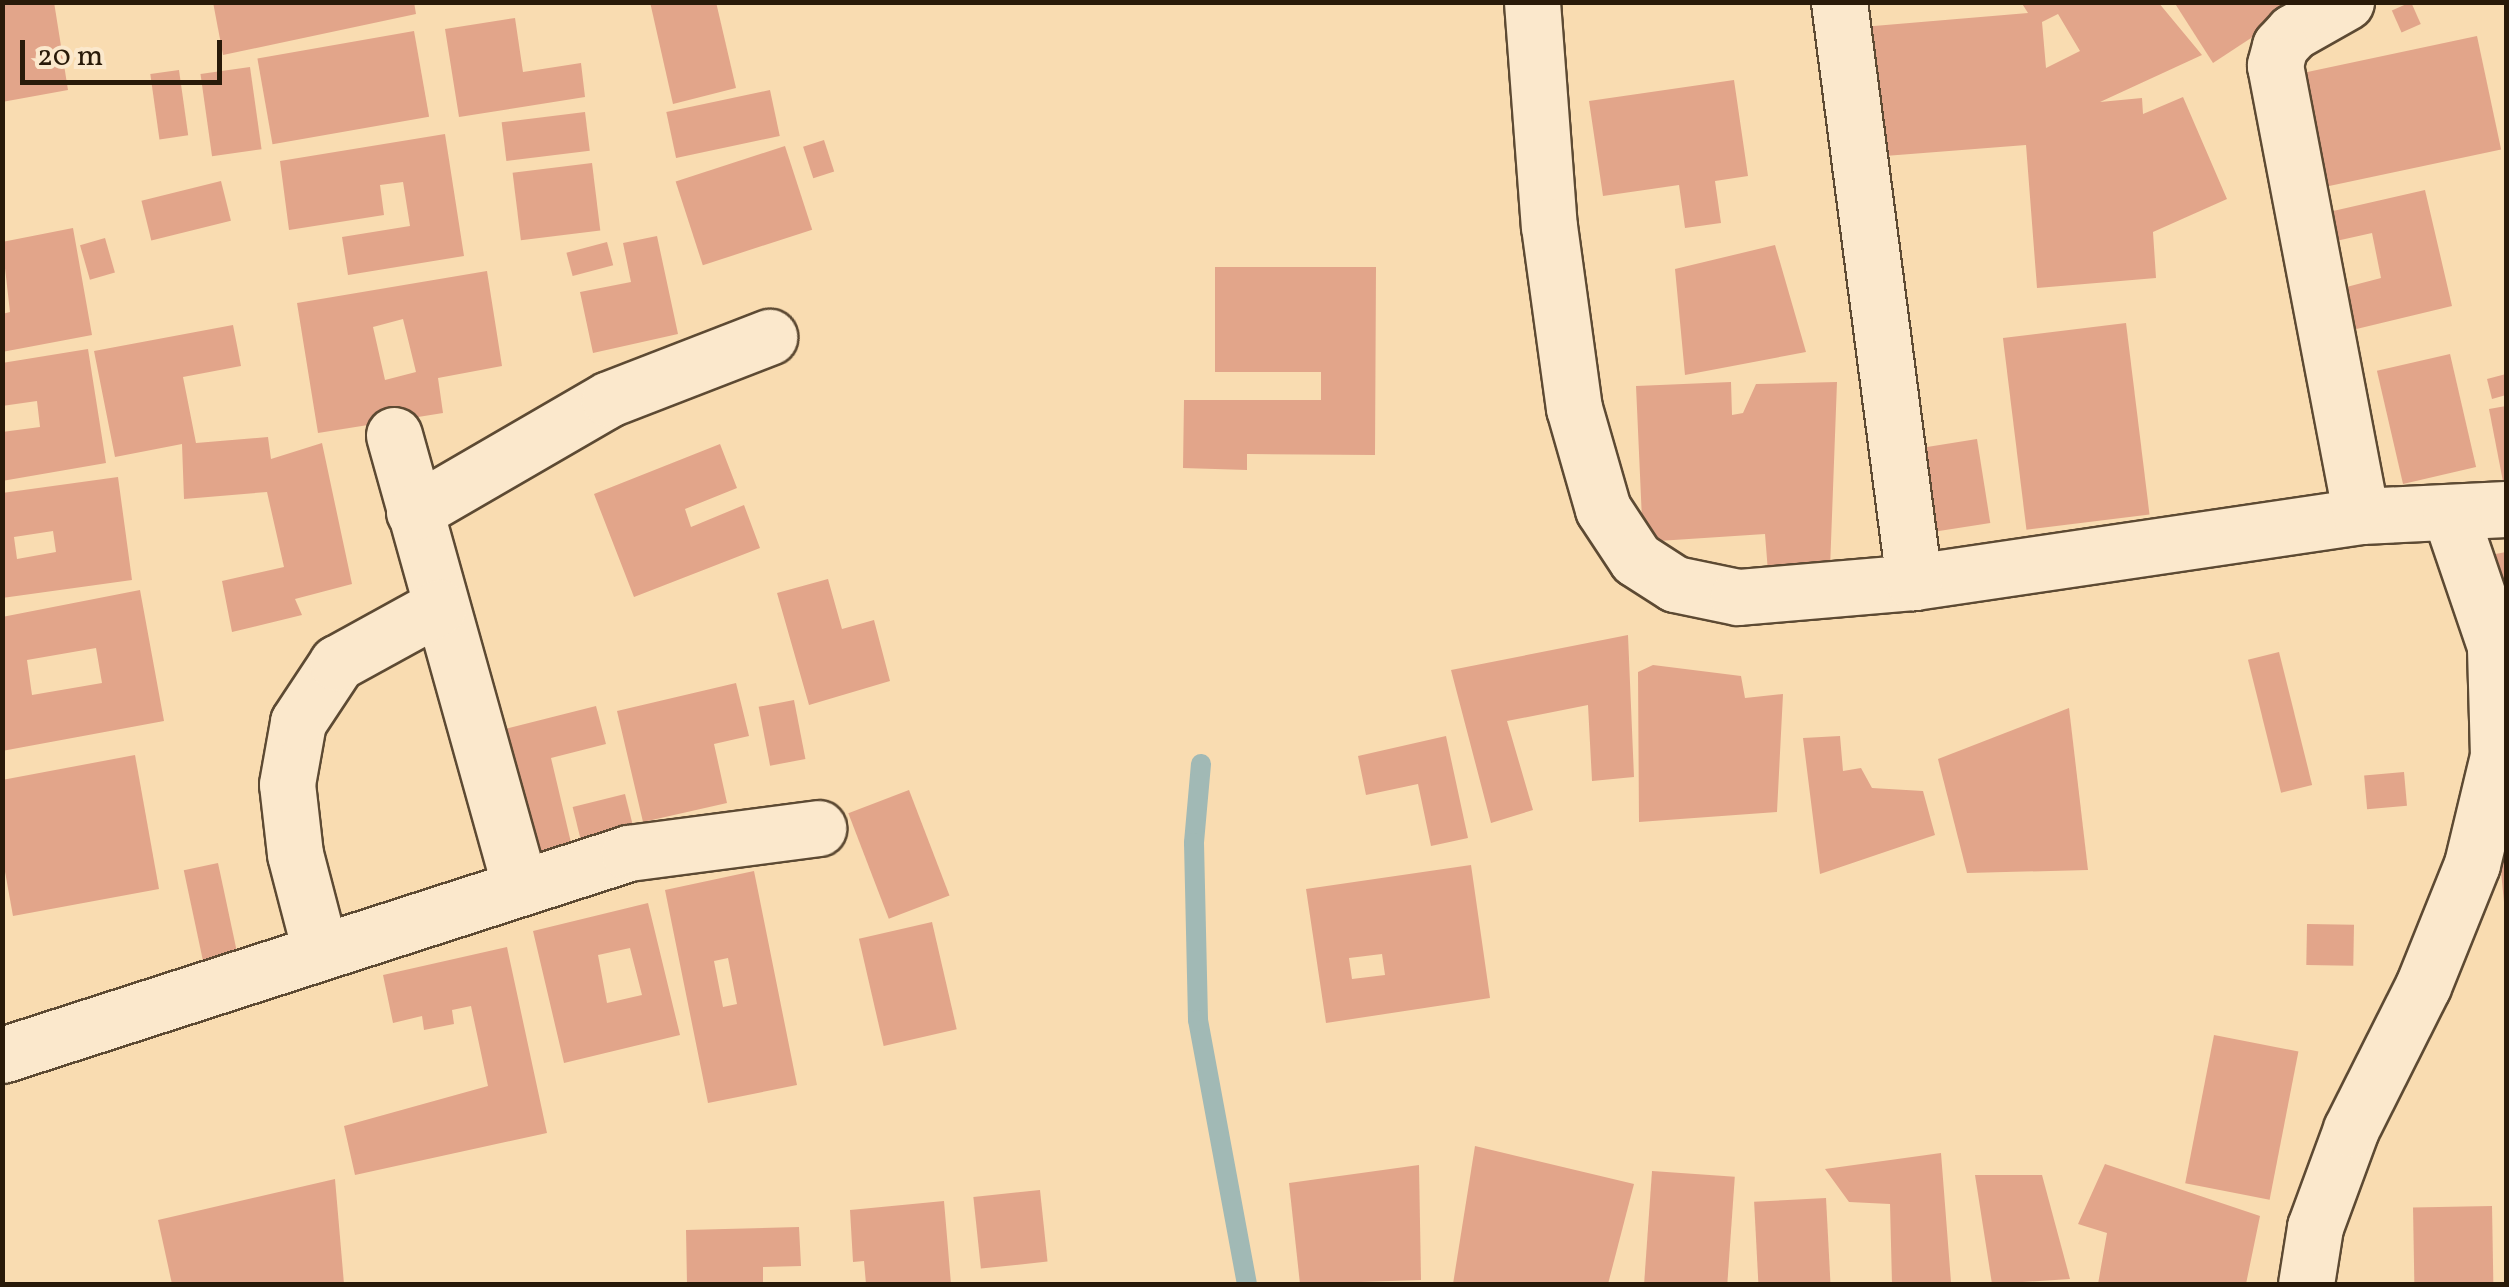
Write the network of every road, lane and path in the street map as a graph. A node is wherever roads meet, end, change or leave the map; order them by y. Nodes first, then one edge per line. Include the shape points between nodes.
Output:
1 (1532, 2) edge
2 (1839, 2) edge
3 (2346, 2) edge
4 (769, 337) dead end
5 (394, 434) dead end
6 (2506, 509) edge
7 (414, 512) junction
8 (2450, 514) junction
9 (2361, 516) junction
10 (1914, 582) junction
11 (439, 607) junction
12 (818, 828) dead end
13 (520, 886) junction
14 (320, 950) junction
15 (2, 1055) edge
16 (2306, 1284) edge

1 - 10 street via 1550,226 1574,408 1602,509 1636,559 1674,584 1738,598
2 - 10 street
3 - 9 street via 2294,32 2280,46 2275,65
4 - 7 street via 609,399
5 - 7 street
6 - 8 street
7 - 11 street
8 - 9 street
8 - 16 street via 2495,646 2498,756 2472,864 2422,986 2351,1129 2315,1227
9 - 10 street
11 - 13 street
11 - 14 street via 337,663 298,722 287,784 295,854
12 - 13 street via 628,853
13 - 14 street
14 - 15 street

